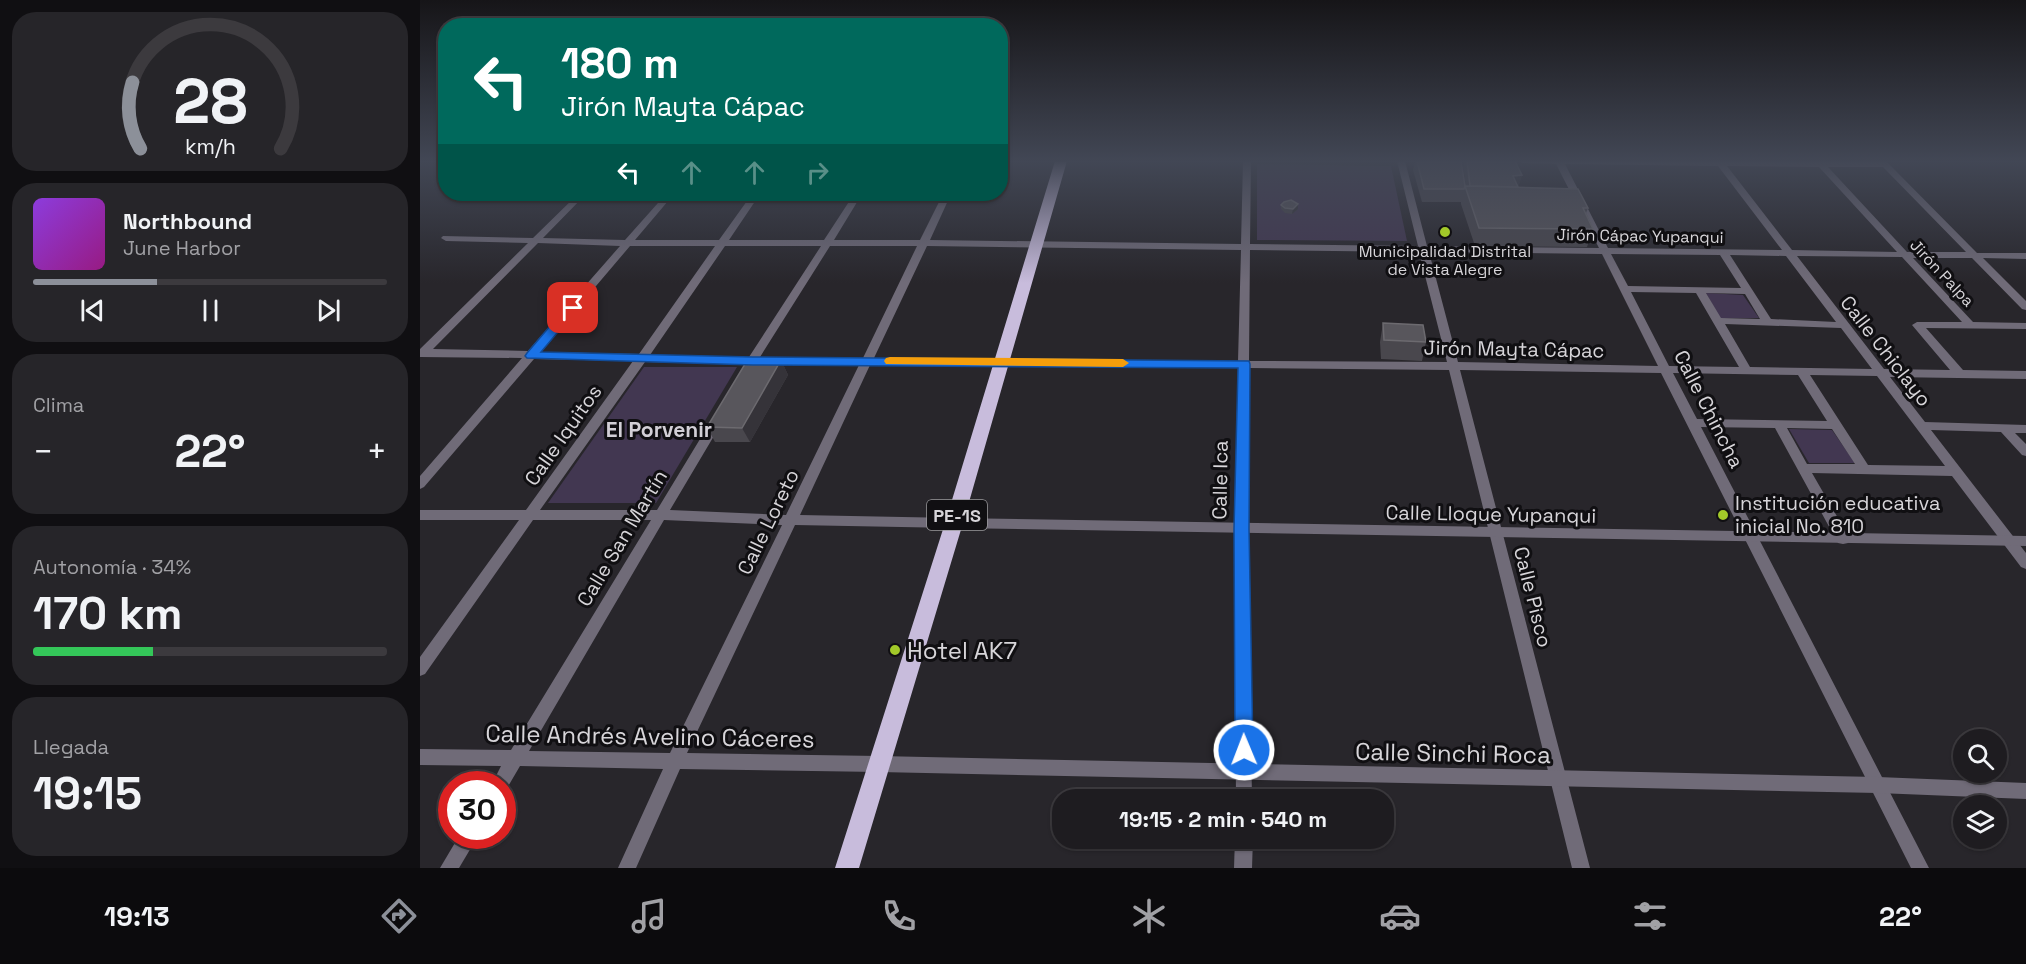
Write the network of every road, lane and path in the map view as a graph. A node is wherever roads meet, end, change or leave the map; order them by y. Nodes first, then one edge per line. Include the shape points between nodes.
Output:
1 (574, 202) edge
2 (663, 202) edge
3 (750, 202) edge
4 (853, 202) edge
5 (942, 202) edge
6 (1049, 202) edge
7 (1246, 202) edge
8 (1411, 202) edge
9 (1580, 202) edge
10 (1749, 202) edge
11 (1856, 202) edge
12 (1920, 202) edge
13 (446, 238) dead end
14 (534, 242) junction
15 (627, 243) junction
16 (720, 243) junction
17 (828, 243) junction
18 (922, 243) junction
19 (1037, 245) junction
20 (1244, 247) junction
21 (1423, 250) junction
22 (1606, 250) junction
23 (1723, 252) junction
24 (1787, 253) junction
25 (1904, 254) junction
26 (1973, 255) junction
27 (2026, 256) edge
28 (1626, 289) junction
29 (1700, 291) junction
30 (1747, 291) junction
31 (2026, 307) edge
32 (1718, 321) junction
33 (1768, 323) junction
34 (1843, 325) junction
35 (1971, 326) junction
36 (2026, 327) edge
37 (421, 354) edge
38 (531, 356) junction
39 (643, 356) junction
40 (753, 361) junction
41 (867, 361) junction
42 (1000, 361) junction
43 (1244, 364) junction
44 (1453, 366) junction
45 (1668, 370) junction
46 (1747, 371) junction
47 (1802, 372) junction
48 (1881, 373) junction
49 (1960, 374) junction
50 (2022, 374) edge
51 (741, 381) edge
52 (2026, 384) edge
53 (722, 412) edge
54 (1694, 423) junction
55 (1779, 424) junction
56 (1835, 425) junction
57 (1922, 426) junction
58 (2004, 428) junction
59 (2026, 429) edge
60 (2026, 452) edge
61 (1803, 468) junction
62 (1864, 469) junction
63 (1956, 471) junction
64 (420, 484) edge
65 (420, 515) edge
66 (530, 515) junction
67 (662, 515) junction
68 (791, 520) junction
69 (954, 524) junction
70 (1241, 529) junction
71 (1497, 533) junction
72 (1752, 538) junction
73 (1843, 539) junction
74 (2010, 541) junction
75 (2026, 541) edge
76 (2026, 563) edge
77 (420, 669) edge
78 (420, 757) edge
79 (517, 758) junction
80 (675, 761) junction
81 (879, 764) junction
82 (509, 771) edge
83 (1244, 772) junction
84 (1558, 779) junction
85 (1878, 785) junction
86 (1244, 789) edge
87 (2026, 791) edge
88 (461, 849) edge
89 (1244, 849) edge
90 (449, 868) edge
91 (627, 868) edge
92 (848, 868) edge
93 (1244, 868) edge
94 (1581, 868) edge
95 (1920, 868) edge

1 - 14 street
2 - 15 street
3 - 16 street, Calle Iquitos
4 - 17 street
5 - 18 street, Calle Loreto
6 - 19 highway, PE-1S
7 - 20 street, Calle Ica
8 - 21 street, Calle Pisco
9 - 22 street, Calle Chincha
10 - 24 street, Calle Chiclayo
11 - 25 street, Jirón Palpa
12 - 26 street
13 - 14 street, Jirón Cápac Yupanqui
14 - 15 street, Jirón Cápac Yupanqui
14 - 37 street
15 - 16 street, Jirón Cápac Yupanqui
15 - 38 street
16 - 17 street, Jirón Cápac Yupanqui
16 - 39 street, Calle Iquitos
17 - 18 street, Jirón Cápac Yupanqui
17 - 40 street
18 - 19 street, Jirón Cápac Yupanqui
18 - 41 street, Calle Loreto
19 - 20 street, Jirón Cápac Yupanqui
19 - 42 highway, PE-1S
20 - 21 street, Jirón Cápac Yupanqui
20 - 43 street, Calle Ica
21 - 22 street, Jirón Cápac Yupanqui
21 - 44 street, Calle Pisco
22 - 23 street, Jirón Cápac Yupanqui
22 - 28 street, Calle Chincha
23 - 24 street, Jirón Cápac Yupanqui
23 - 30 street
24 - 25 street, Jirón Cápac Yupanqui
24 - 34 street, Calle Chiclayo
25 - 26 street, Jirón Cápac Yupanqui
25 - 35 street, Jirón Palpa
26 - 27 street, Jirón Cápac Yupanqui
26 - 31 street
28 - 29 street
28 - 45 street, Calle Chincha
29 - 30 street
29 - 32 street
30 - 33 street
32 - 33 street
32 - 46 street
33 - 34 street
34 - 48 street, Calle Chiclayo
35 - 36 street
35 - 49 street via 1917,326
37 - 38 street, Jirón Mayta Cápac
38 - 39 street, Jirón Mayta Cápac
38 - 64 street
39 - 40 street, Jirón Mayta Cápac
39 - 66 street, Calle Iquitos
40 - 41 street, Jirón Mayta Cápac
40 - 51 street
41 - 42 street, Jirón Mayta Cápac
41 - 68 street, Calle Loreto
42 - 43 street, Jirón Mayta Cápac
42 - 69 highway, PE-1S
43 - 44 street, Jirón Mayta Cápac
43 - 70 street, Calle Ica
44 - 45 street, Jirón Mayta Cápac
44 - 71 street, Calle Pisco
45 - 46 street, Jirón Mayta Cápac
45 - 54 street, Calle Chincha
46 - 47 street, Jirón Mayta Cápac
47 - 48 street, Jirón Mayta Cápac
47 - 56 street
48 - 49 street, Jirón Mayta Cápac
48 - 57 street, Calle Chiclayo
49 - 50 street, Jirón Mayta Cápac
50 - 52 street
53 - 67 street, Calle San Martín
54 - 55 street
54 - 72 street, Calle Chincha
55 - 56 street
55 - 61 street
56 - 62 street
57 - 58 street
57 - 63 street, Calle Chiclayo
58 - 59 street
58 - 60 street
61 - 62 street
61 - 73 street
62 - 63 street
63 - 74 street, Calle Chiclayo
65 - 66 street, Calle Lloque Yupanqui
66 - 67 street, Calle Lloque Yupanqui
66 - 77 street, Calle Iquitos
67 - 68 street, Calle Lloque Yupanqui
67 - 79 street, Calle San Martín
68 - 69 street, Calle Lloque Yupanqui
68 - 80 street, Calle Loreto
69 - 70 street, Calle Lloque Yupanqui
69 - 81 highway, PE-1S
70 - 71 street, Calle Lloque Yupanqui
70 - 83 street, Calle Ica
71 - 72 street, Calle Lloque Yupanqui
71 - 84 street, Calle Pisco
72 - 73 street, Calle Lloque Yupanqui
72 - 85 street, Calle Chincha
73 - 74 street, Calle Lloque Yupanqui
74 - 75 street, Calle Lloque Yupanqui
74 - 76 street, Calle Chiclayo
78 - 79 street, Calle Andrés Avelino Cáceres
79 - 80 street, Calle Andrés Avelino Cáceres
79 - 82 street, Calle San Martín
80 - 81 street, Calle Andrés Avelino Cáceres
80 - 91 street, Calle Loreto
81 - 83 street, Calle Sinchi Roca
81 - 92 highway, PE-1S
83 - 84 street, Calle Sinchi Roca
83 - 86 street, Calle Ica
84 - 85 street, Calle Sinchi Roca
84 - 94 street, Calle Pisco
85 - 87 street, Calle Sinchi Roca
85 - 95 street, Calle Chincha
88 - 90 street
89 - 93 street

